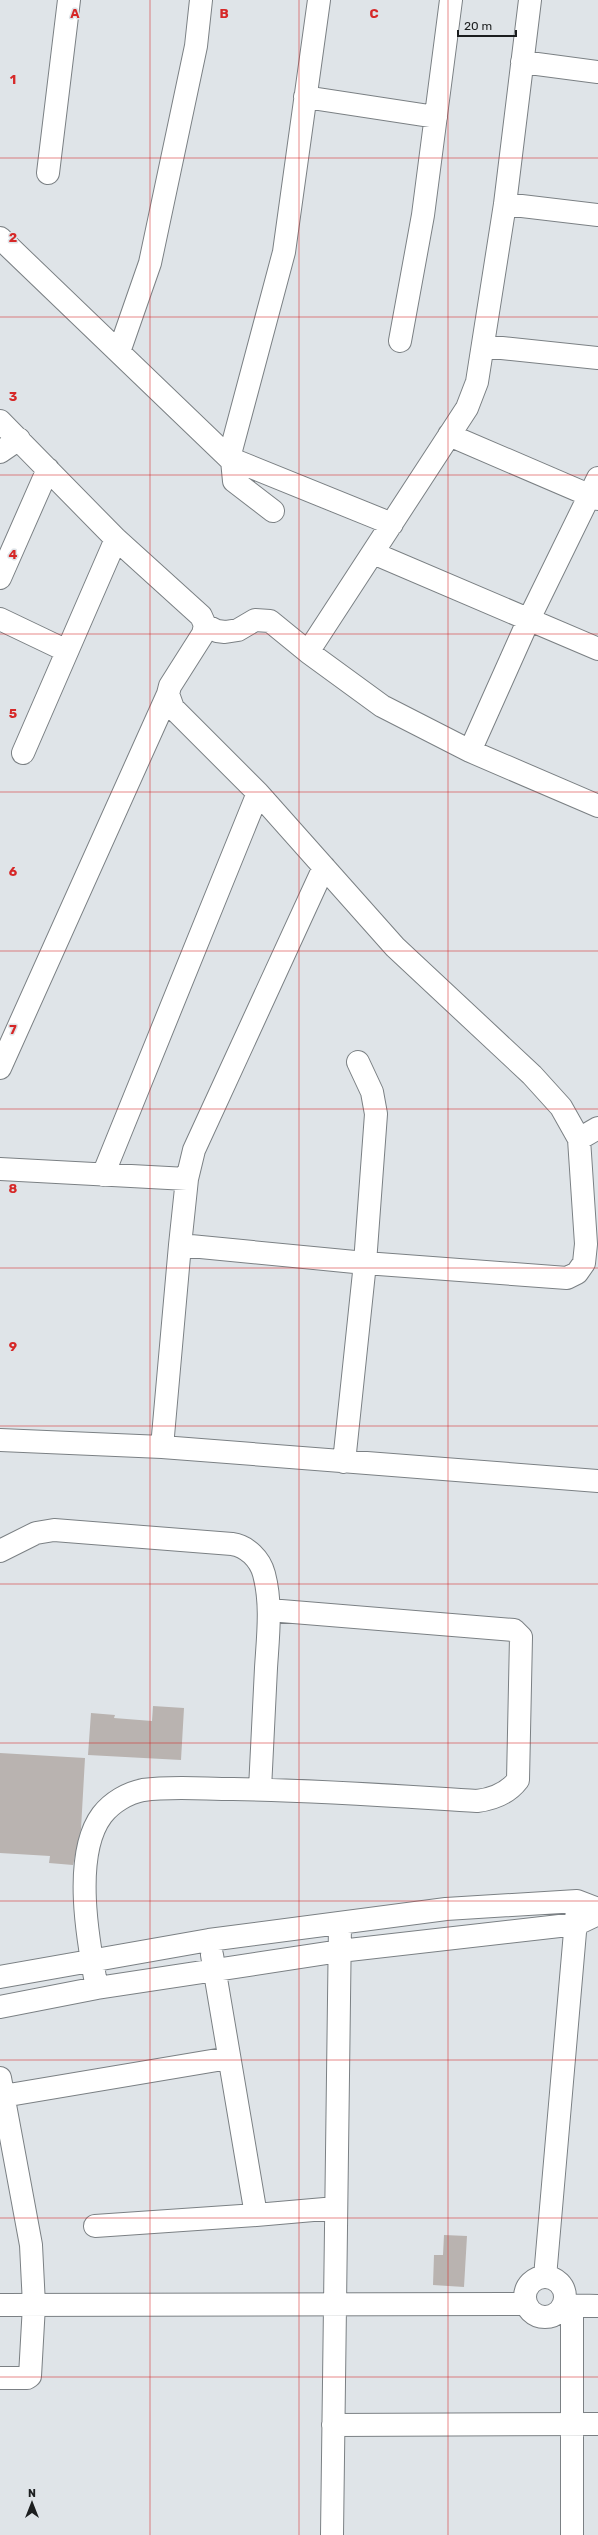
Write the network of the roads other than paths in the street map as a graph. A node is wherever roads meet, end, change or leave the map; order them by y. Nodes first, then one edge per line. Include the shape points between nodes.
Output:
1 (69, 0) edge
2 (201, 0) edge
3 (319, 0) edge
4 (451, 0) edge
5 (530, 0) edge
6 (522, 62) junction
7 (598, 72) edge
8 (305, 97) junction
9 (436, 117) junction
10 (48, 173) dead end
11 (505, 204) junction
12 (598, 215) edge
13 (0, 238) edge
14 (400, 341) dead end
15 (482, 346) junction
16 (119, 352) junction
17 (598, 358) edge
18 (0, 421) edge
19 (449, 435) junction
20 (19, 440) junction
21 (0, 452) edge
22 (230, 459) junction
23 (48, 469) junction
24 (595, 491) edge
25 (273, 511) dead end
26 (392, 524) junction
27 (116, 538) junction
28 (373, 553) junction
29 (0, 578) edge
30 (0, 619) edge
31 (529, 619) junction
32 (205, 625) junction
33 (598, 649) edge
34 (67, 651) junction
35 (308, 652) junction
36 (168, 694) junction
37 (470, 751) junction
38 (23, 752) dead end
39 (258, 793) junction
40 (598, 805) edge
41 (324, 867) junction
42 (358, 1062) dead end
43 (0, 1068) edge
44 (598, 1128) edge
45 (579, 1139) junction
46 (0, 1169) edge
47 (103, 1175) junction
48 (187, 1179) junction
49 (180, 1245) junction
50 (365, 1263) junction
51 (0, 1440) edge
52 (162, 1447) junction
53 (344, 1462) junction
54 (598, 1482) edge
55 (0, 1551) edge
56 (269, 1610) junction
57 (260, 1789) junction
58 (577, 1900) junction
59 (446, 1909) junction
60 (598, 1909) edge
61 (598, 1914) edge
62 (340, 1923) junction
63 (577, 1924) junction
64 (449, 1938) junction
65 (210, 1940) junction
66 (340, 1950) junction
67 (92, 1961) junction
68 (214, 1970) junction
69 (0, 1977) edge
70 (97, 1988) junction
71 (0, 2007) edge
72 (229, 2058) junction
73 (2, 2087) edge
74 (336, 2208) junction
75 (256, 2214) junction
76 (96, 2226) dead end
77 (545, 2277) junction
78 (526, 2304) junction
79 (0, 2305) edge
80 (34, 2305) junction
81 (334, 2305) junction
82 (568, 2305) junction
83 (598, 2306) edge
84 (0, 2378) edge
85 (572, 2424) junction
86 (598, 2424) edge
87 (333, 2425) junction
88 (332, 2535) edge
89 (572, 2535) edge

1 - 10 street
2 - 16 street via 196,46 150,263
3 - 8 street
4 - 9 street
5 - 6 street
6 - 7 street
6 - 11 street
8 - 9 street
8 - 22 street via 284,252
9 - 14 street via 423,215
11 - 12 street
11 - 15 street
13 - 16 street
15 - 17 street
15 - 19 street via 477,382 467,408
16 - 22 street
18 - 20 street
19 - 24 street
19 - 26 street
20 - 21 street
20 - 23 street
22 - 25 street via 234,481
22 - 26 street
23 - 27 street
23 - 29 street
24 - 31 street
26 - 28 street
27 - 32 street via 201,616
27 - 34 street
28 - 31 street
28 - 35 street
30 - 34 street
31 - 33 street
31 - 37 street
32 - 35 street via 226,632 238,630 255,620 263,619 270,621
32 - 36 street via 203,634 170,686
34 - 38 street
35 - 37 street via 382,706
36 - 39 street via 173,708
36 - 43 street
37 - 40 street
39 - 41 street
39 - 47 street
41 - 45 street via 395,947 532,1075 561,1107
41 - 48 street via 194,1150
42 - 50 street via 372,1092 376,1114
44 - 45 street
45 - 50 street via 586,1244 584,1263 577,1273 567,1278
46 - 47 street
47 - 48 street
48 - 49 street
49 - 50 street
49 - 52 street
50 - 53 street
51 - 52 street
52 - 53 street
53 - 54 street
55 - 56 street via 45,1530 240,1545 258,1561 263,1572
56 - 57 street
56 - 57 street via 518,1632 521,1637 519,1773 513,1786 503,1793 491,1799 477,1800
57 - 67 street via 142,1790 128,1795 103,1814 93,1830 84,1880
58 - 59 street
58 - 60 street
58 - 63 street
59 - 62 street
59 - 64 street
61 - 63 street
62 - 65 street
62 - 66 street
63 - 64 street
63 - 77 street
64 - 66 street
65 - 67 street
65 - 68 street
66 - 68 street
66 - 74 street
67 - 69 street
67 - 70 street
68 - 70 street
68 - 72 street
70 - 71 street
72 - 73 street
72 - 75 street
73 - 80 street via 31,2245
74 - 75 street
74 - 81 street
75 - 76 street
77 - 78 street via 536,2279 528,2285 525,2294
77 - 82 street via 555,2280 562,2286
78 - 81 street
78 - 82 street via 531,2312 540,2317 549,2317
79 - 80 street
80 - 81 street
80 - 84 street via 30,2376
81 - 87 street
82 - 83 street
82 - 85 street
85 - 86 street
85 - 87 street
85 - 89 street
87 - 88 street

